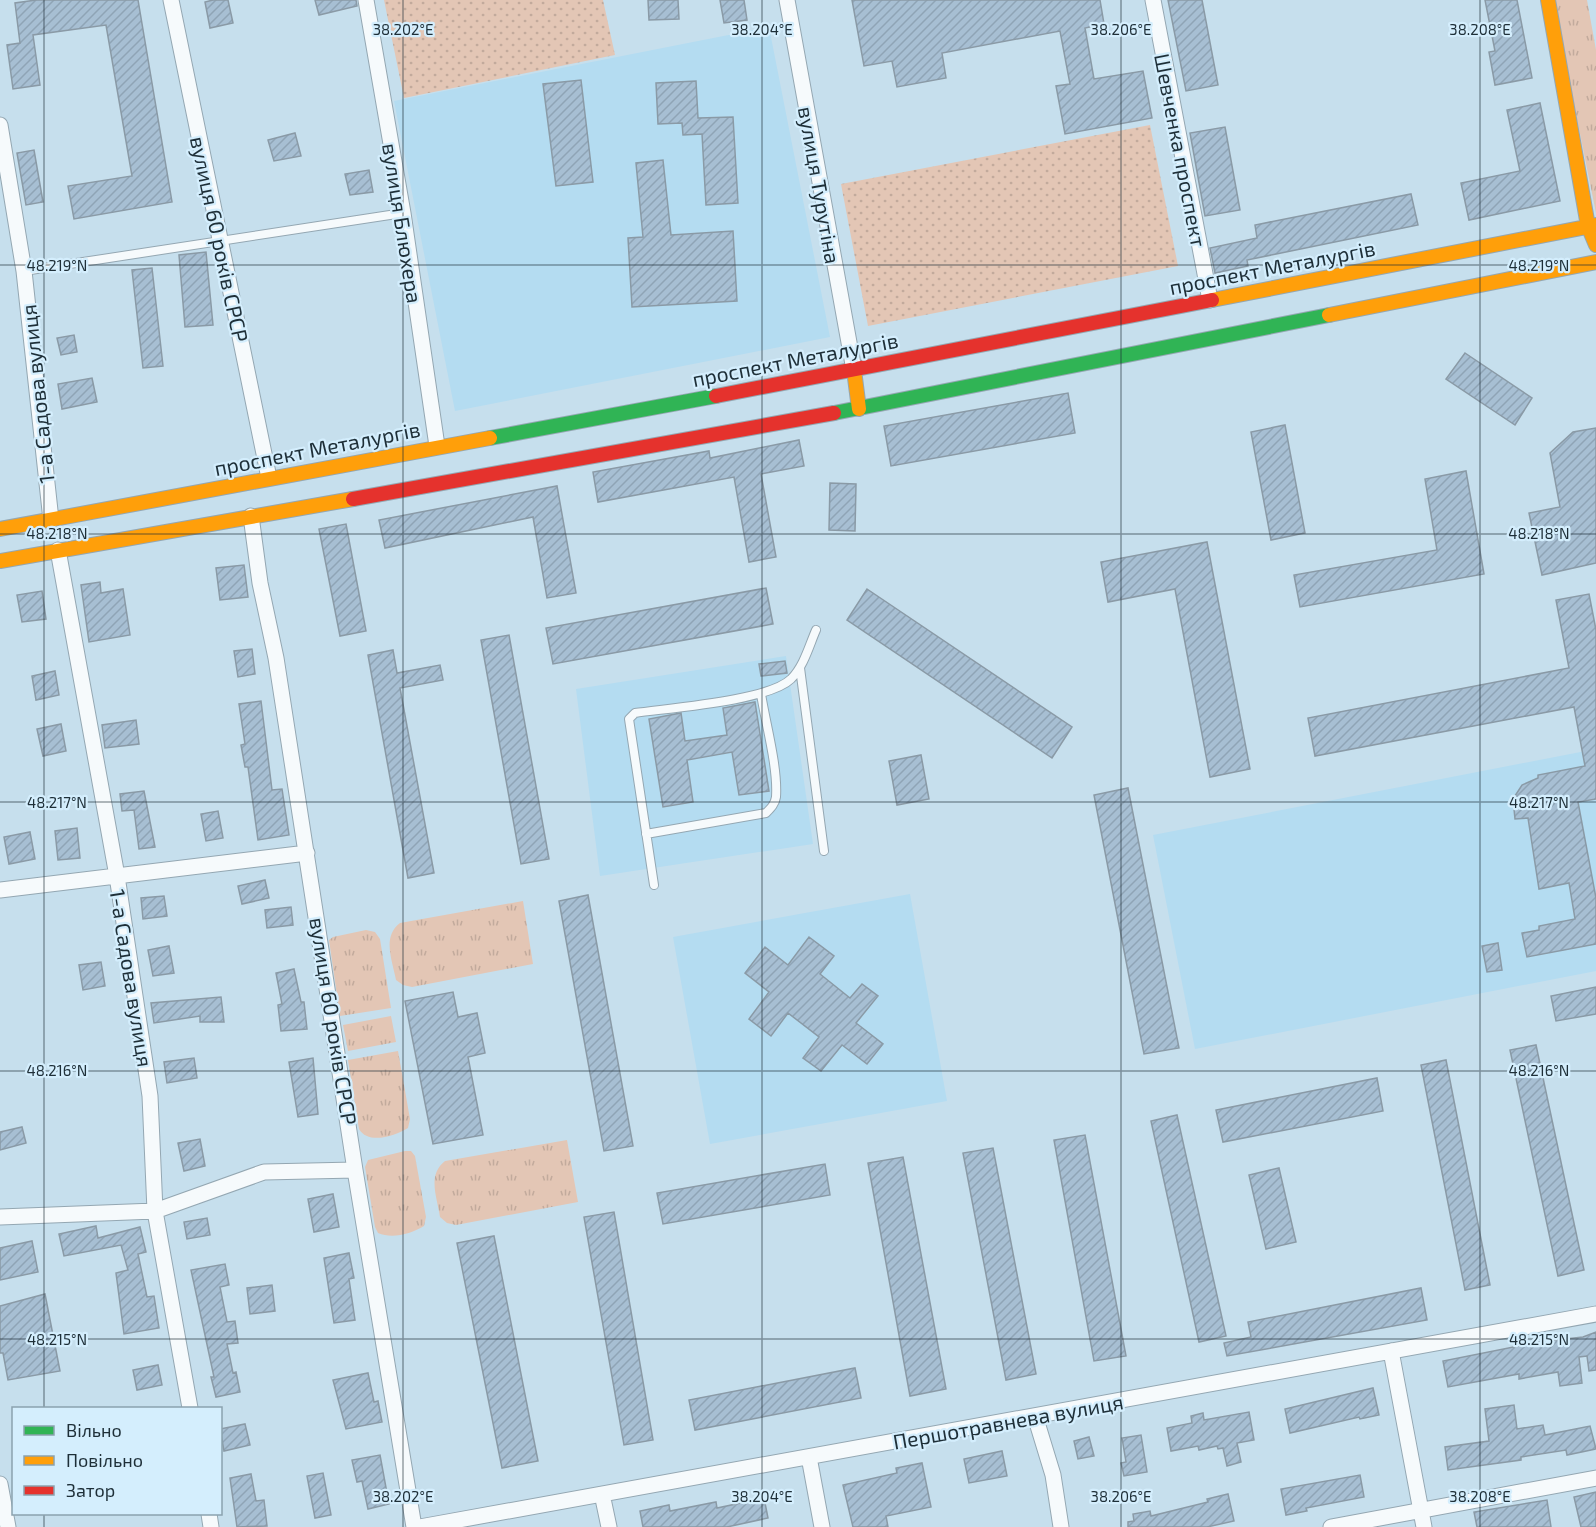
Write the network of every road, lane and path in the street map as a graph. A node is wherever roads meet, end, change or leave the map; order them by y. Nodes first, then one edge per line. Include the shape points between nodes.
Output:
1 (171, 0) edge
2 (366, 0) edge
3 (787, 0) edge
4 (1153, 0) edge
5 (1548, 0) edge
6 (0, 125) edge
7 (403, 213) junction
8 (1592, 225) edge
9 (1596, 245) edge
10 (1596, 262) edge
11 (24, 271) junction
12 (1210, 300) junction
13 (854, 369) junction
14 (859, 409) junction
15 (437, 446) junction
16 (416, 469) junction
17 (269, 478) junction
18 (249, 499) junction
19 (0, 529) edge
20 (55, 535) junction
21 (0, 561) edge
22 (816, 630) dead end
23 (800, 668) junction
24 (760, 694) junction
25 (646, 834) junction
26 (824, 851) dead end
27 (307, 853) junction
28 (117, 876) junction
29 (654, 885) dead end
30 (0, 890) edge
31 (355, 1170) junction
32 (155, 1211) junction
33 (0, 1217) edge
34 (1596, 1314) edge
35 (1391, 1352) junction
36 (190, 1407) edge
37 (1035, 1416) junction
38 (809, 1457) junction
39 (1596, 1478) edge
40 (0, 1484) edge
41 (602, 1494) junction
42 (1422, 1520) edge
43 (1058, 1525) edge
44 (8, 1527) edge
45 (414, 1527) edge
46 (420, 1527) edge
47 (609, 1527) edge
48 (822, 1527) edge
49 (1331, 1527) edge

1 - 17 street, вулиця 60 років СРСР
2 - 7 street, вулиця Блюхера
3 - 13 street, вулиця Турутіна
4 - 12 street, Шевченка проспект
5 - 8 street
6 - 11 street, 1-а Садова вулиця
7 - 11 lane
7 - 15 street, вулиця Блюхера
8 - 9 street
8 - 12 street, проспект Металургів
10 - 14 street, проспект Металургів
11 - 20 street, 1-а Садова вулиця
12 - 13 street, проспект Металургів
13 - 14 street
13 - 15 street, проспект Металургів
14 - 16 street, проспект Металургів
15 - 16 street, проспект Металургів
16 - 17 street, проспект Металургів
16 - 18 street, проспект Металургів
17 - 18 street, проспект Металургів
18 - 20 street, проспект Металургів
18 - 20 street, проспект Металургів
18 - 27 street, вулиця 60 років СРСР
19 - 20 street, проспект Металургів
20 - 21 street, проспект Металургів
20 - 28 street, 1-а Садова вулиця
22 - 23 lane
23 - 24 lane via 790,680
23 - 26 lane
24 - 25 lane via 774,771 776,798 771,807 766,813
24 - 25 lane via 631,716 628,723
25 - 29 lane
27 - 28 street
27 - 31 street, вулиця 60 років СРСР
28 - 30 street
28 - 32 street, 1-а Садова вулиця via 150,1096
31 - 32 street via 264,1172
31 - 45 street, вулиця 60 років СРСР
32 - 33 street
32 - 36 street, 1-а Садова вулиця
34 - 35 street, Першотравнева вулиця
35 - 37 street, Першотравнева вулиця
35 - 42 street
37 - 38 street, Першотравнева вулиця
37 - 43 street via 1053,1475
38 - 41 street, Першотравнева вулиця
38 - 48 street
39 - 42 street
40 - 44 street
41 - 46 street, Першотравнева вулиця
41 - 47 street
42 - 49 street

